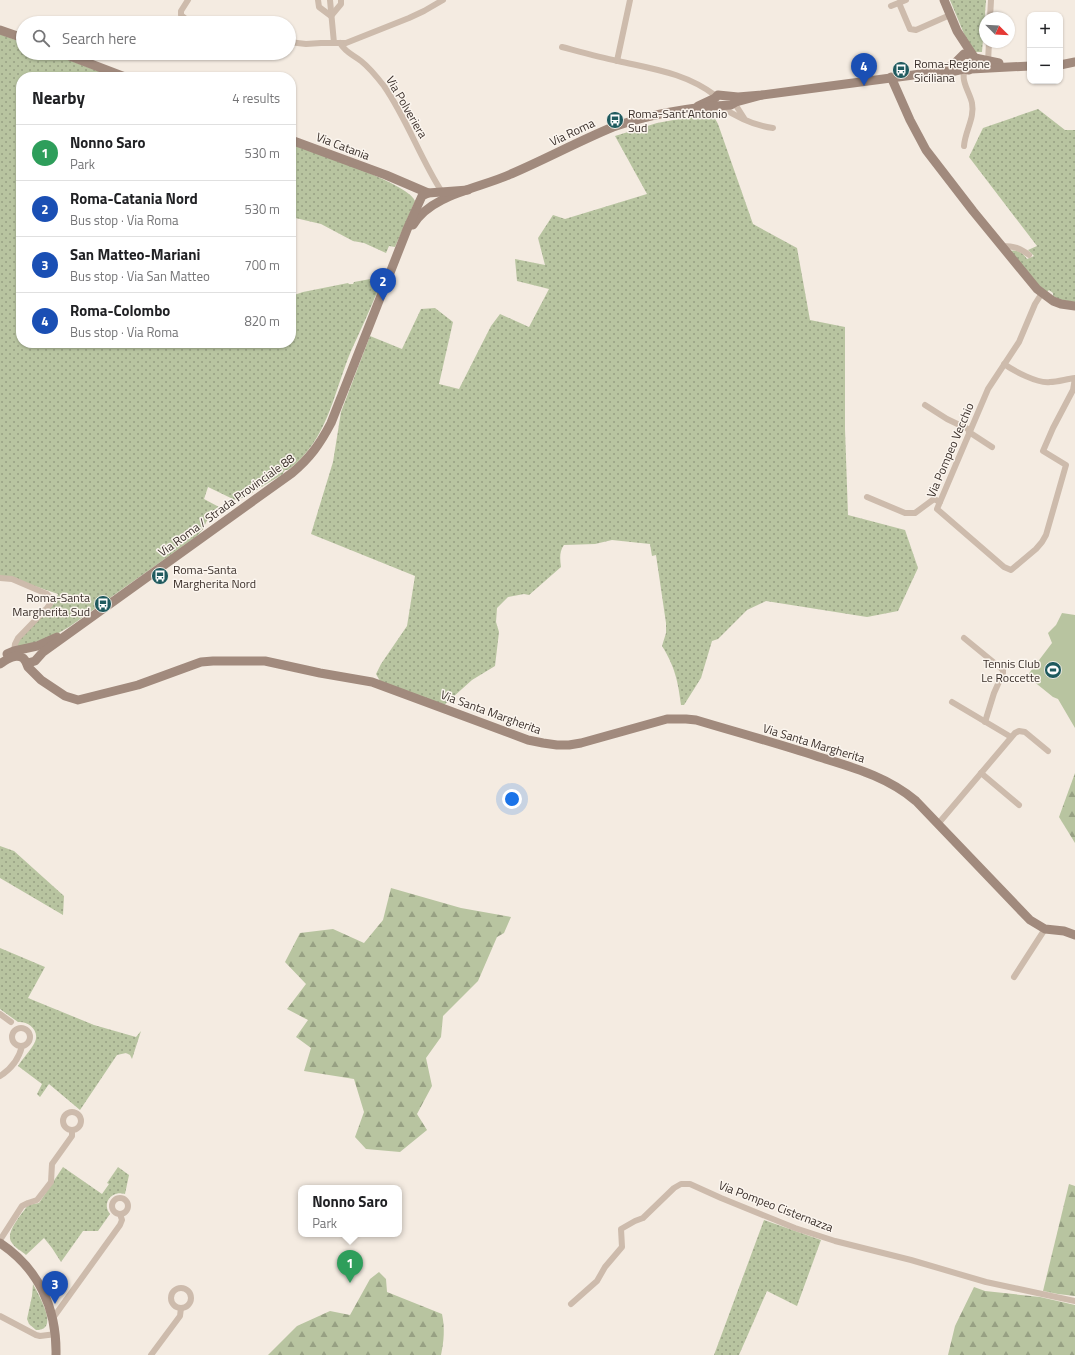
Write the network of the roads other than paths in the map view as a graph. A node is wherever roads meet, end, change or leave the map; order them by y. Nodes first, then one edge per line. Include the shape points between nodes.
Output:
1 (188, 0) edge
2 (318, 0) edge
3 (330, 0) edge
4 (341, 0) edge
5 (443, 0) edge
6 (630, 0) edge
7 (906, 0) edge
8 (944, 0) edge
9 (991, 0) edge
10 (899, 3) junction
11 (891, 6) dead end
12 (990, 12) edge
13 (950, 15) junction
14 (182, 16) edge
15 (332, 16) junction
16 (0, 30) edge
17 (957, 31) junction
18 (16, 36) edge
19 (296, 43) edge
20 (337, 43) junction
21 (562, 47) dead end
22 (989, 48) edge
23 (973, 57) junction
24 (960, 59) junction
25 (80, 60) edge
26 (1063, 60) edge
27 (617, 61) junction
28 (1075, 61) edge
29 (988, 62) junction
30 (1027, 62) edge
31 (1063, 64) edge
32 (1027, 66) edge
33 (967, 69) junction
34 (112, 72) edge
35 (921, 74) junction
36 (891, 77) junction
37 (717, 101) junction
38 (735, 101) junction
39 (745, 119) junction
40 (773, 128) dead end
41 (296, 142) edge
42 (964, 146) dead end
43 (468, 190) junction
44 (442, 192) junction
45 (426, 201) junction
46 (1002, 246) junction
47 (1029, 255) dead end
48 (1039, 291) junction
49 (1075, 306) edge
50 (1004, 364) junction
51 (1075, 378) edge
52 (925, 405) dead end
53 (969, 431) junction
54 (992, 447) dead end
55 (867, 497) dead end
56 (940, 502) junction
57 (0, 578) edge
58 (77, 628) junction
59 (964, 638) dead end
60 (27, 648) junction
61 (14, 651) junction
62 (37, 658) junction
63 (24, 660) junction
64 (0, 662) edge
65 (49, 685) junction
66 (952, 702) dead end
67 (985, 722) junction
68 (1011, 737) junction
69 (1048, 751) dead end
70 (981, 773) junction
71 (1019, 805) dead end
72 (938, 824) junction
73 (1045, 929) junction
74 (1075, 935) edge
75 (1014, 977) dead end
76 (0, 1014) edge
77 (11, 1022) dead end
78 (22, 1046) dead end
79 (0, 1076) edge
80 (72, 1130) dead end
81 (120, 1214) dead end
82 (0, 1240) edge
83 (0, 1243) edge
84 (1075, 1301) edge
85 (571, 1304) dead end
86 (181, 1308) dead end
87 (0, 1316) edge
88 (53, 1318) junction
89 (56, 1334) junction
90 (56, 1355) edge
91 (151, 1355) edge

1 - 14 street via 181,11
2 - 15 street via 319,7
3 - 15 street
4 - 15 street
5 - 20 street via 403,21 346,43
6 - 27 street
7 - 10 street
8 - 13 street
9 - 12 street
10 - 11 street
10 - 13 street via 910,29 916,30
13 - 17 street
15 - 20 street
16 - 18 street
17 - 23 street
17 - 24 street
19 - 20 street
20 - 44 street, Via Polveriera via 368,66 390,94 429,172
21 - 27 street
22 - 29 street
23 - 24 street via 964,54
23 - 29 street
23 - 33 street via 975,64
24 - 33 street via 960,65
24 - 35 street via 946,68
25 - 34 street
26 - 28 street
27 - 37 street via 667,71 690,81
28 - 31 street
29 - 30 street
32 - 33 street
33 - 35 street
33 - 42 street via 964,72 964,82 970,94 973,110
35 - 36 street
36 - 38 street, Via Roma
36 - 46 street via 926,150
37 - 38 street, Via Roma via 718,95
37 - 39 street
37 - 43 street, Via Roma via 613,127 510,175
38 - 39 street
39 - 40 street
41 - 45 street, Via Catania via 386,176
43 - 44 street
43 - 45 street via 442,200
44 - 45 street
45 - 58 street, Via Roma / Strada Provinciale 88 via 408,227 331,423 306,462
46 - 47 street via 1021,248
46 - 48 street
48 - 49 street via 1053,301
48 - 50 street, Via Pompeo Vecchio via 1019,342
50 - 51 street, Via Pompeo Vecchio via 1015,372 1044,382
50 - 53 street, Via Pompeo Vecchio via 988,389
51 - 56 street, Via Pompeo Vecchio via 1073,390 1043,451 1066,465 1046,535 1036,550 1011,570 1004,567 937,509
52 - 53 street
53 - 54 street
53 - 56 street, Via Pompeo Vecchio
55 - 56 street via 905,513 915,512 934,499
57 - 61 street via 12,579 52,598 47,608 18,638
58 - 60 street
58 - 62 street
59 - 67 street via 1004,673 994,693
60 - 61 street
60 - 62 street via 36,650
60 - 63 street via 23,653
61 - 64 street
62 - 63 street via 33,662
62 - 65 street via 40,674
63 - 64 street via 14,656
63 - 65 street, Via Santa Margherita via 33,672
65 - 72 street, Via Santa Margherita via 65,696 78,700 147,682 201,662 258,660 372,682 528,740 557,745 581,743 667,719 696,720 878,777 907,793
66 - 67 street
67 - 68 street
68 - 69 street via 1022,730
68 - 70 street
70 - 71 street
70 - 72 street
72 - 73 street, Via Santa Margherita via 1030,920
73 - 74 street, Via Santa Margherita
73 - 75 street
76 - 77 street
78 - 79 street via 19,1057 9,1070
80 - 82 street via 72,1136 52,1164 51,1182 37,1200 22,1206
81 - 88 street via 120,1225
83 - 88 street via 29,1269 45,1295
84 - 85 street, Via Pompeo Cisternazza via 986,1282 835,1241 795,1228 690,1184 681,1184 643,1218 621,1229 622,1247 597,1281
86 - 91 street via 180,1316
87 - 89 street via 36,1335
88 - 89 street
89 - 90 street

